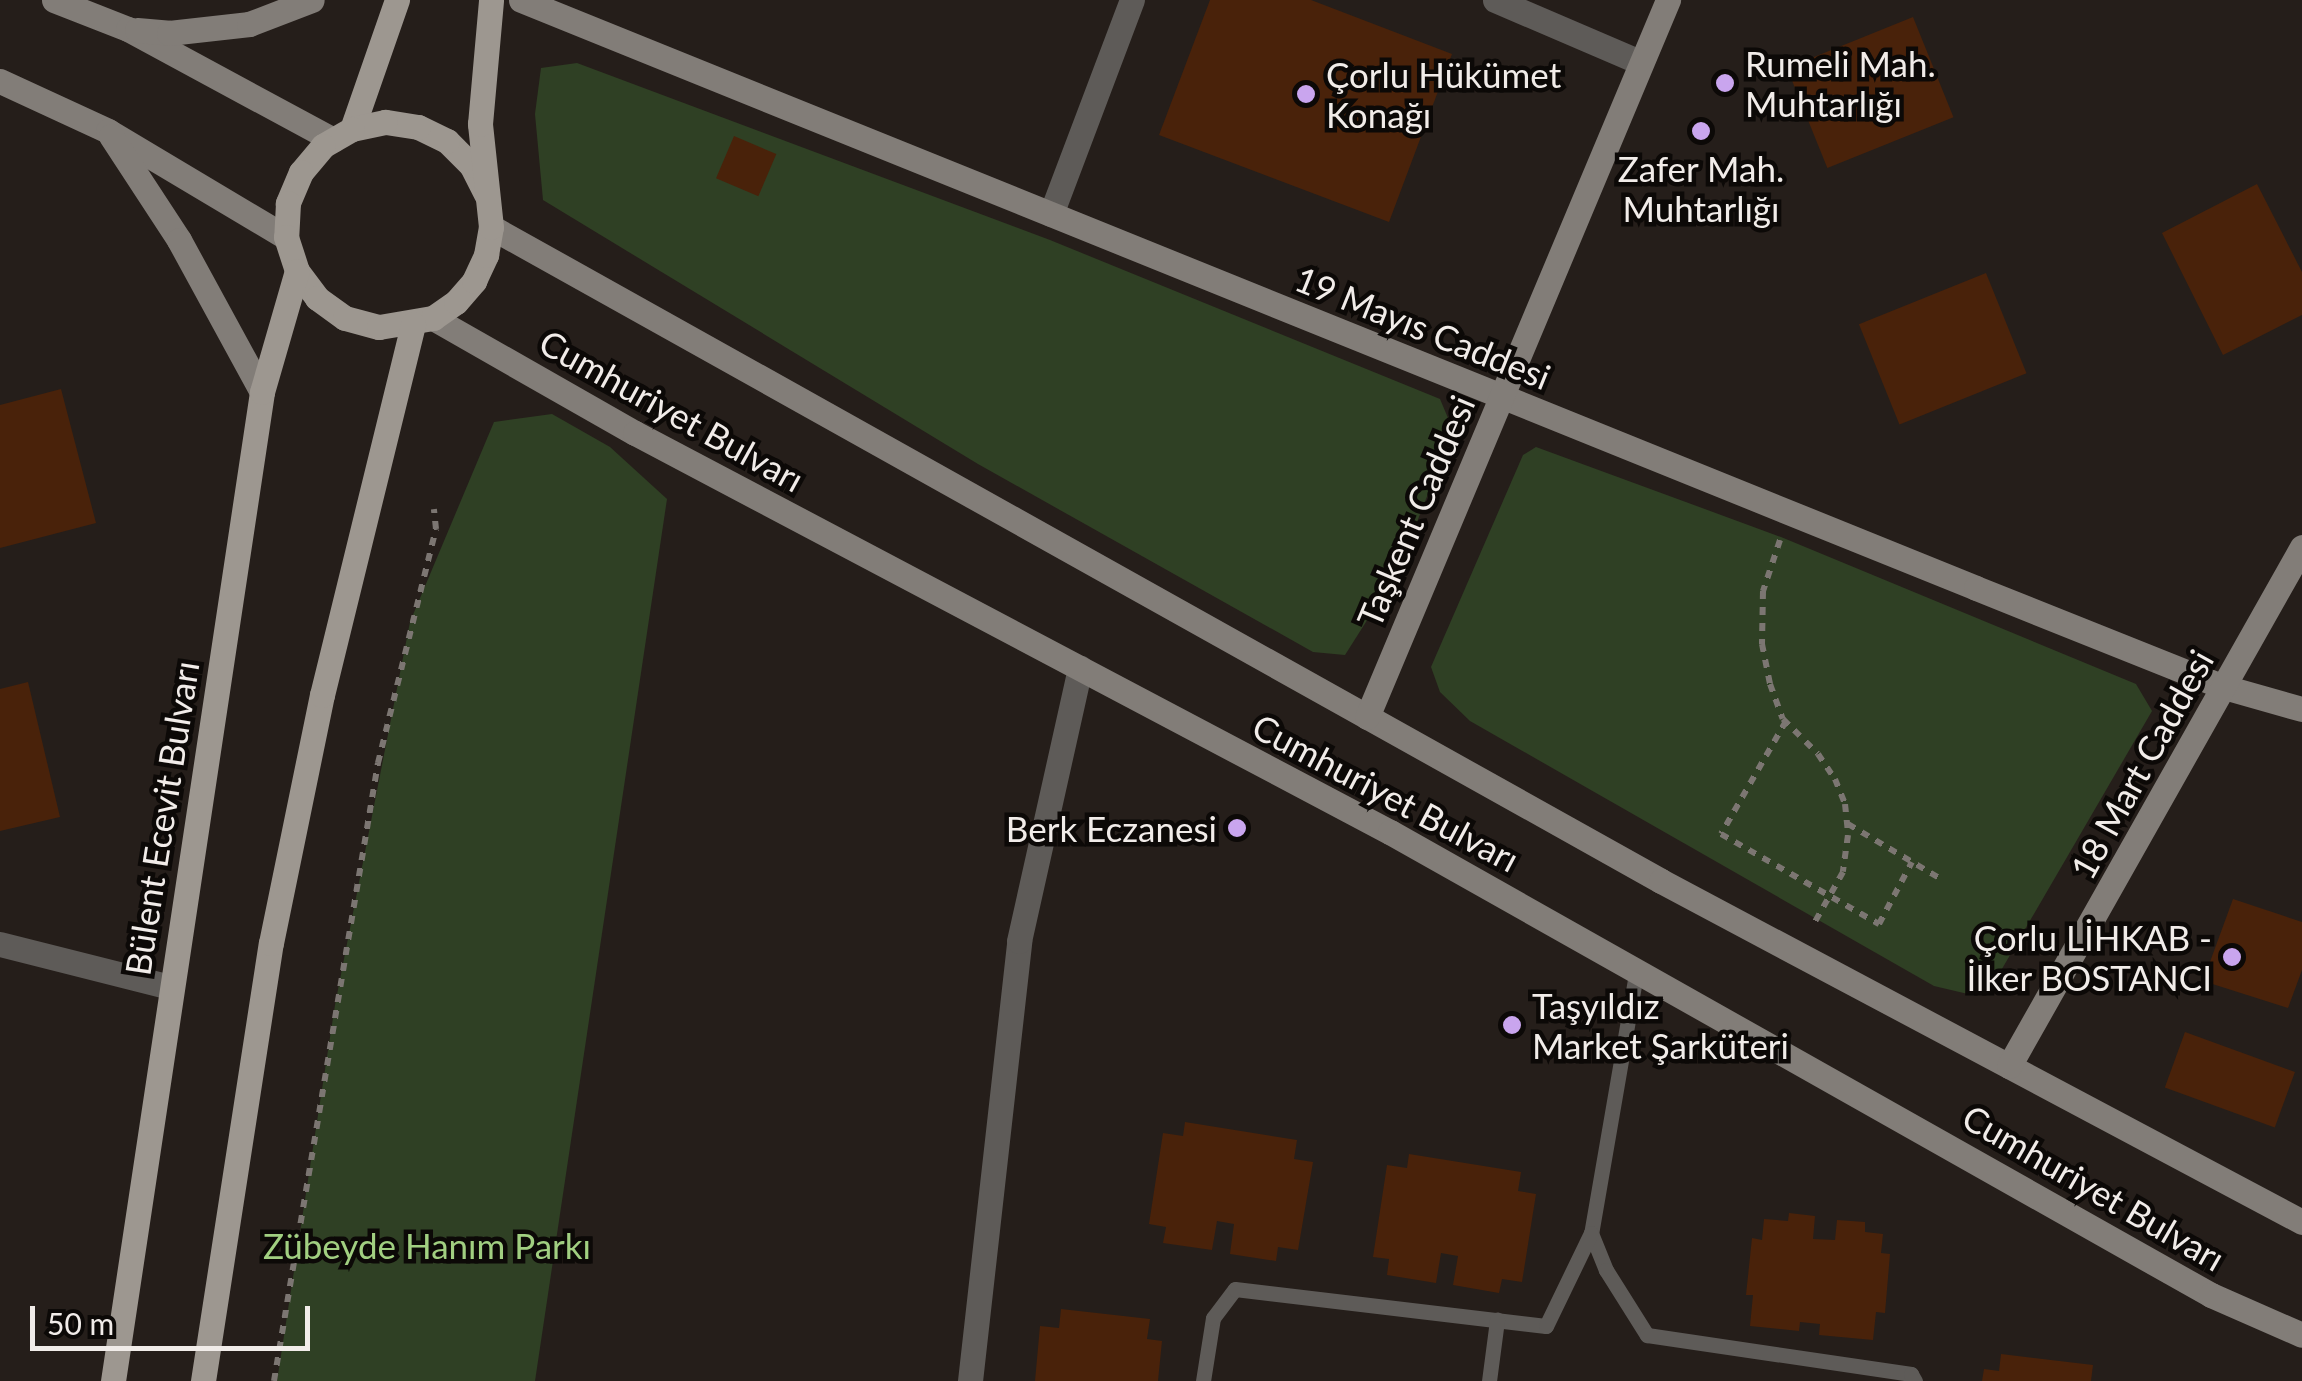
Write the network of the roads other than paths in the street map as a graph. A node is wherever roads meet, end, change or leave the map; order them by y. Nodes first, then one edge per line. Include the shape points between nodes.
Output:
1 (54, 0) edge
2 (312, 0) edge
3 (396, 0) edge
4 (491, 0) edge
5 (521, 0) edge
6 (1132, 0) edge
7 (1495, 0) edge
8 (1668, 0) edge
9 (128, 29) junction
10 (1640, 62) junction
11 (0, 81) edge
12 (108, 131) junction
13 (343, 134) junction
14 (486, 194) junction
15 (1051, 214) junction
16 (490, 227) junction
17 (286, 237) junction
18 (296, 270) junction
19 (423, 321) junction
20 (262, 392) junction
21 (1501, 397) junction
22 (2302, 547) edge
23 (1080, 668) junction
24 (2224, 687) junction
25 (2302, 709) edge
26 (1367, 716) junction
27 (0, 944) edge
28 (1637, 968) junction
29 (170, 986) junction
30 (2010, 1066) junction
31 (2302, 1222) edge
32 (1591, 1233) junction
33 (1497, 1320) junction
34 (2302, 1335) edge
35 (113, 1381) edge
36 (203, 1381) edge
37 (970, 1381) edge
38 (1203, 1381) edge
39 (1489, 1381) edge
40 (1915, 1381) edge

1 - 9 street
2 - 9 street via 249,24
3 - 13 main road
4 - 14 main road via 480,124
5 - 15 street, 19 Mayıs Caddesi
6 - 15 street
7 - 10 street
8 - 10 street, Taşkent Caddesi
9 - 13 street
10 - 21 street, Taşkent Caddesi
11 - 12 street
12 - 17 street
12 - 20 street
13 - 14 main road via 385,122 418,127 471,165
13 - 17 main road via 301,172 288,203
14 - 16 main road
15 - 21 street, 19 Mayıs Caddesi
16 - 19 main road via 474,281 456,302
16 - 26 street, Cumhuriyet Bulvarı
17 - 18 main road
18 - 19 main road via 317,298 346,318 379,327
18 - 20 main road, Bülent Ecevit Bulvarı
19 - 23 street, Cumhuriyet Bulvarı
19 - 36 main road via 322,695 275,924
20 - 29 main road, Bülent Ecevit Bulvarı
21 - 24 street, 19 Mayıs Caddesi
21 - 26 street, Taşkent Caddesi
22 - 24 street, 18 Mart Caddesi
23 - 28 street, Cumhuriyet Bulvarı
23 - 37 street via 1019,940
24 - 25 street, 19 Mayıs Caddesi
24 - 30 street, 18 Mart Caddesi
26 - 30 street, Cumhuriyet Bulvarı
27 - 29 street
28 - 32 lane
28 - 34 street, Cumhuriyet Bulvarı via 2210,1295
29 - 35 main road, Bülent Ecevit Bulvarı
30 - 31 street, Cumhuriyet Bulvarı
32 - 33 lane via 1546,1326
32 - 40 lane via 1647,1336 1911,1374
33 - 38 lane via 1235,1289 1213,1318
33 - 39 lane

